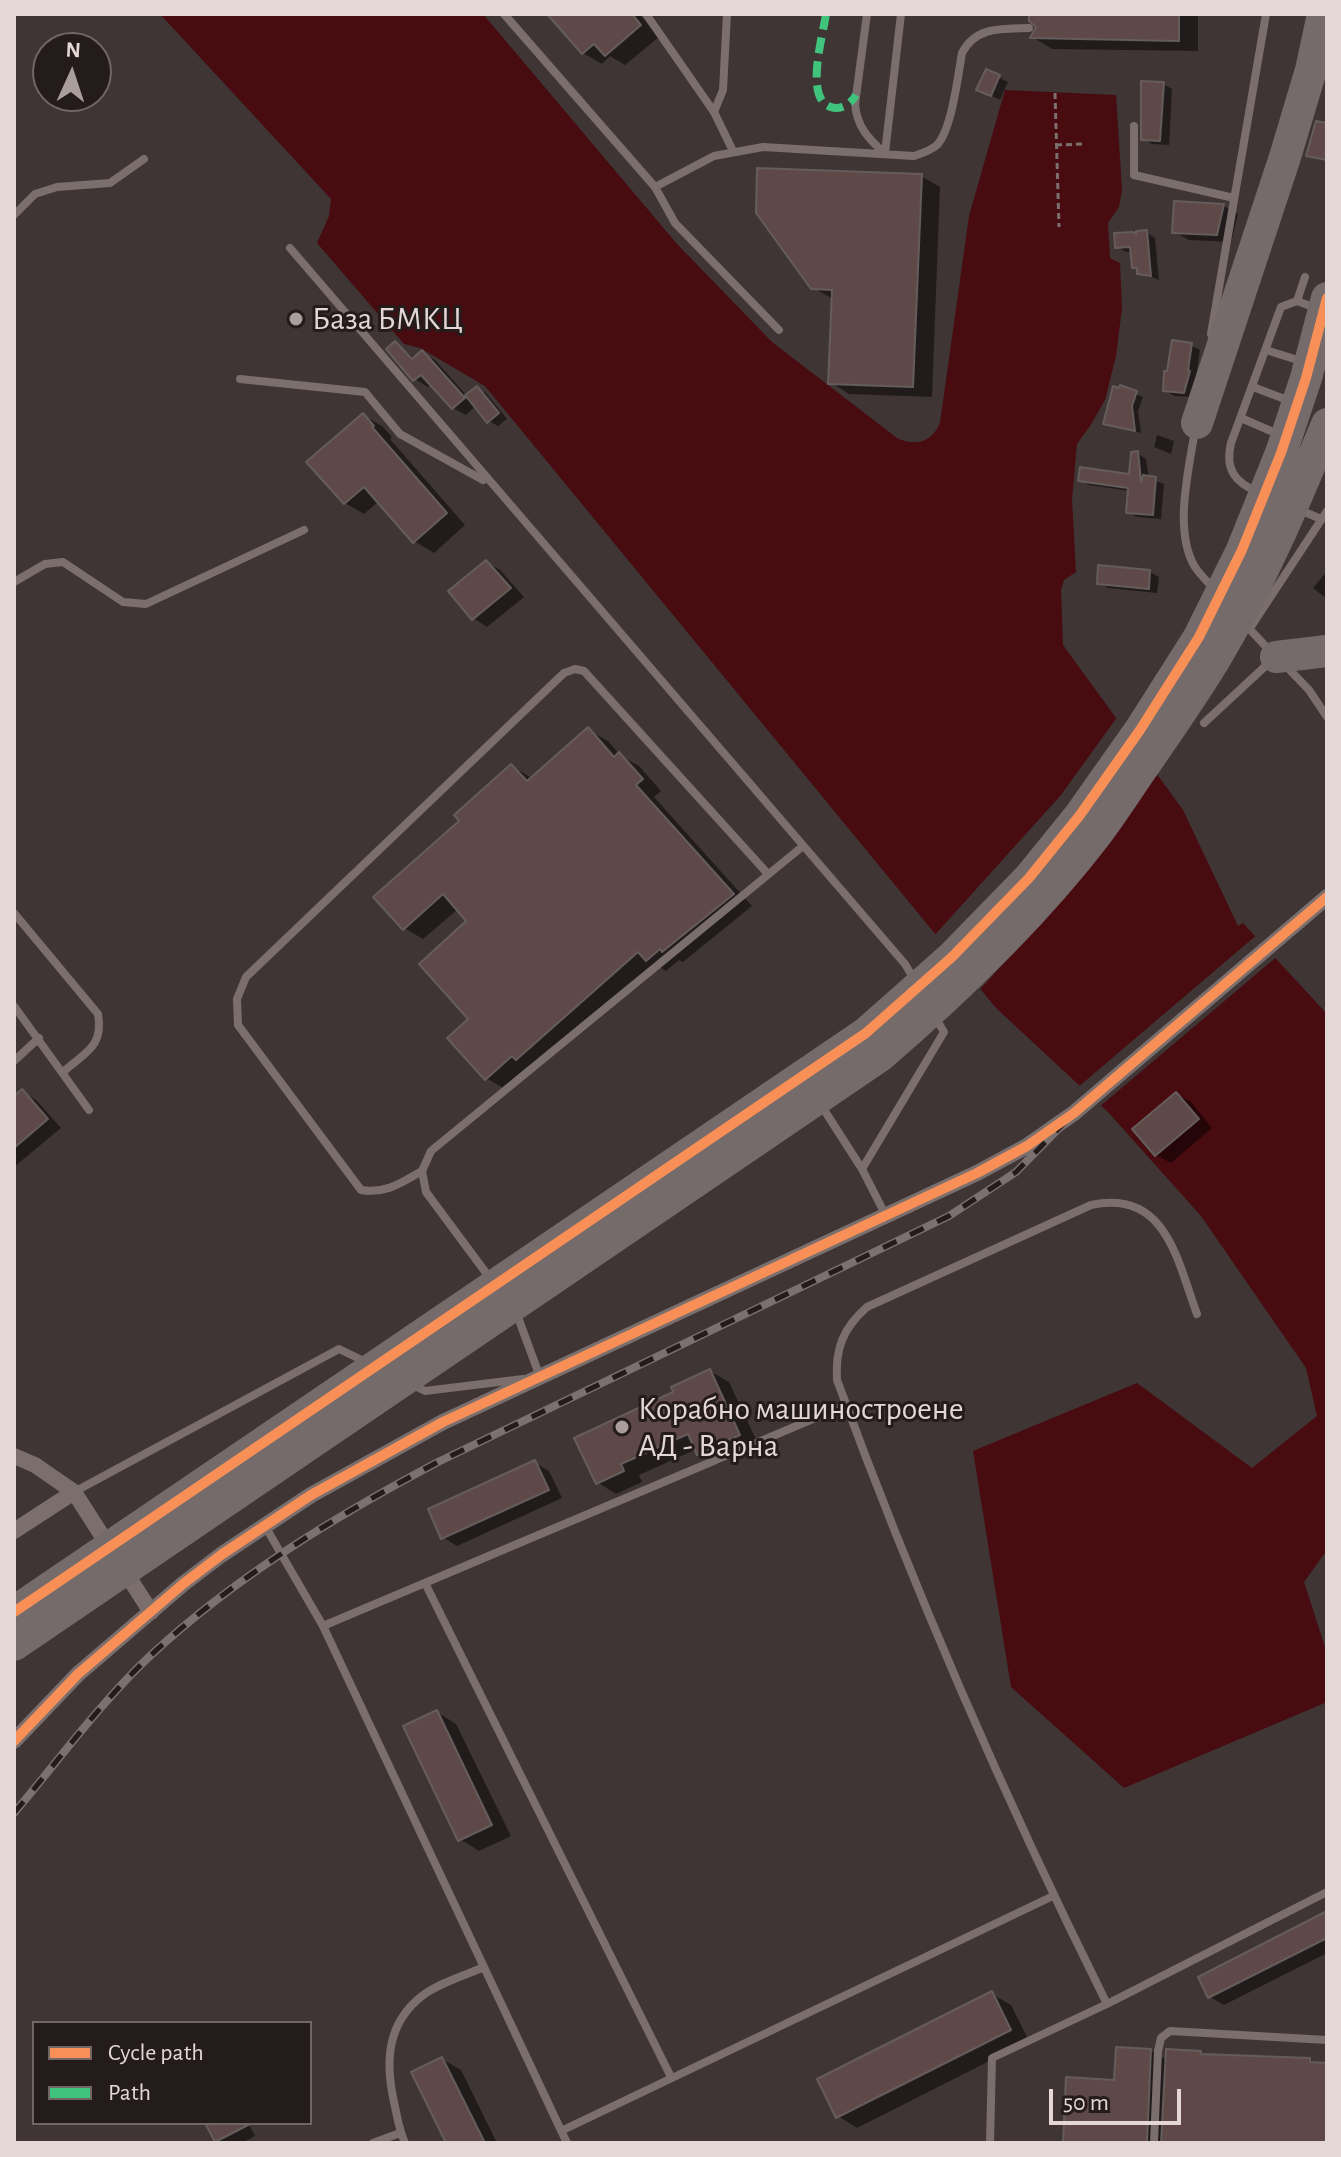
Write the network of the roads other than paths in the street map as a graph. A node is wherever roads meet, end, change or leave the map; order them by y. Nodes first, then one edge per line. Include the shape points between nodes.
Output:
1 (504, 14) edge
2 (646, 14) edge
3 (727, 14) edge
4 (867, 14) edge
5 (901, 14) edge
6 (1266, 14) edge
7 (1323, 14) edge
8 (1029, 28) dead end
9 (714, 112) junction
10 (1134, 126) dead end
11 (733, 151) junction
12 (885, 153) junction
13 (144, 159) dead end
14 (655, 187) junction
15 (1234, 198) junction
16 (14, 215) edge
17 (290, 248) dead end
18 (1310, 292) edge
19 (1327, 312) edge
20 (779, 330) dead end
21 (1209, 346) dead end
22 (1266, 350) junction
23 (1207, 361) dead end
24 (1327, 369) edge
25 (240, 379) dead end
26 (1253, 387) junction
27 (1241, 418) junction
28 (1197, 423) junction
29 (1317, 427) edge
30 (1298, 442) dead end
31 (1327, 454) edge
32 (490, 485) junction
33 (1270, 497) dead end
34 (1283, 503) dead end
35 (1327, 511) edge
36 (1321, 519) junction
37 (304, 530) dead end
38 (14, 582) edge
39 (1249, 629) junction
40 (1327, 651) edge
41 (1276, 657) junction
42 (1327, 717) edge
43 (1204, 723) dead end
44 (803, 846) junction
45 (768, 874) junction
46 (1327, 897) edge
47 (14, 913) edge
48 (921, 992) dead end
49 (928, 1005) dead end
50 (14, 1006) edge
51 (39, 1038) junction
52 (14, 1061) edge
53 (794, 1065) dead end
54 (63, 1072) junction
55 (89, 1110) dead end
56 (862, 1169) junction
57 (422, 1171) junction
58 (886, 1216) junction
59 (1197, 1314) dead end
60 (382, 1370) dead end
61 (396, 1377) dead end
62 (540, 1377) junction
63 (846, 1405) junction
64 (14, 1456) edge
65 (74, 1492) junction
66 (265, 1524) junction
67 (14, 1531) edge
68 (426, 1585) junction
69 (14, 1612) edge
70 (151, 1612) junction
71 (323, 1626) junction
72 (14, 1645) edge
73 (14, 1741) edge
74 (1327, 1892) edge
75 (1053, 1896) junction
76 (484, 1967) junction
77 (1107, 2004) junction
78 (1327, 2040) edge
79 (671, 2077) junction
80 (561, 2131) junction
81 (400, 2133) junction
82 (373, 2143) edge
83 (405, 2143) edge
84 (567, 2143) edge
85 (990, 2143) edge
86 (1154, 2143) edge

1 - 14 lane
2 - 9 lane
3 - 9 lane via 723,90
4 - 12 lane via 856,118
5 - 12 lane
6 - 15 lane
7 - 28 highway via 1285,157
8 - 12 lane via 975,36 962,53 942,139 914,156
9 - 11 lane
10 - 15 lane via 1134,175
11 - 12 lane via 763,147
11 - 14 lane
13 - 16 lane via 110,183 35,194
14 - 20 lane via 675,223
15 - 21 lane
17 - 32 lane
18 - 19 lane
18 - 22 lane via 1281,307
18 - 69 highway, bridge via 1306,378 1242,550 1199,637 1080,815 1029,878 952,957 866,1033
22 - 24 lane
22 - 26 lane
23 - 28 lane
25 - 32 lane via 365,392 400,434
26 - 27 lane
26 - 29 lane
27 - 30 lane
27 - 33 lane via 1229,452 1231,472 1244,487
28 - 39 lane via 1185,503 1190,554
29 - 31 lane
29 - 72 highway, bridge via 1292,510 1215,660 1096,835 946,1000 880,1056
32 - 44 lane
34 - 36 lane
35 - 36 lane
36 - 39 lane
37 - 38 lane via 146,604 123,602 63,562 45,564
39 - 41 lane
40 - 41 highway
41 - 42 lane
41 - 43 lane
44 - 45 lane
44 - 48 lane via 905,964
45 - 57 lane via 431,1151
45 - 57 lane via 584,671 564,673 246,977 237,999 238,1025 361,1190 391,1189
46 - 58 street via 1074,1113 1005,1158
47 - 54 lane via 98,1014 98,1041
49 - 56 lane via 944,1032
50 - 51 lane
51 - 52 lane
51 - 54 lane
53 - 56 lane
54 - 55 lane
56 - 58 lane
57 - 62 lane via 426,1192 519,1320
58 - 62 street
59 - 63 lane via 1169,1241 1152,1216 1124,1202 1091,1205 867,1307 842,1336 836,1358
60 - 65 lane via 339,1349
61 - 62 lane via 425,1391
62 - 66 street via 443,1422
63 - 68 lane
63 - 75 lane via 925,1608
64 - 65 street
65 - 67 street
65 - 70 street
66 - 70 street
66 - 71 lane
68 - 71 lane
68 - 79 lane
70 - 73 street via 78,1674
71 - 76 lane
74 - 77 lane
75 - 77 lane
75 - 79 lane
76 - 80 lane
76 - 81 lane via 423,1995 391,2038 388,2074
77 - 85 lane via 992,2058
78 - 86 lane via 1170,2031 1161,2038 1158,2051
79 - 80 lane
80 - 84 lane
81 - 82 lane
81 - 83 lane

